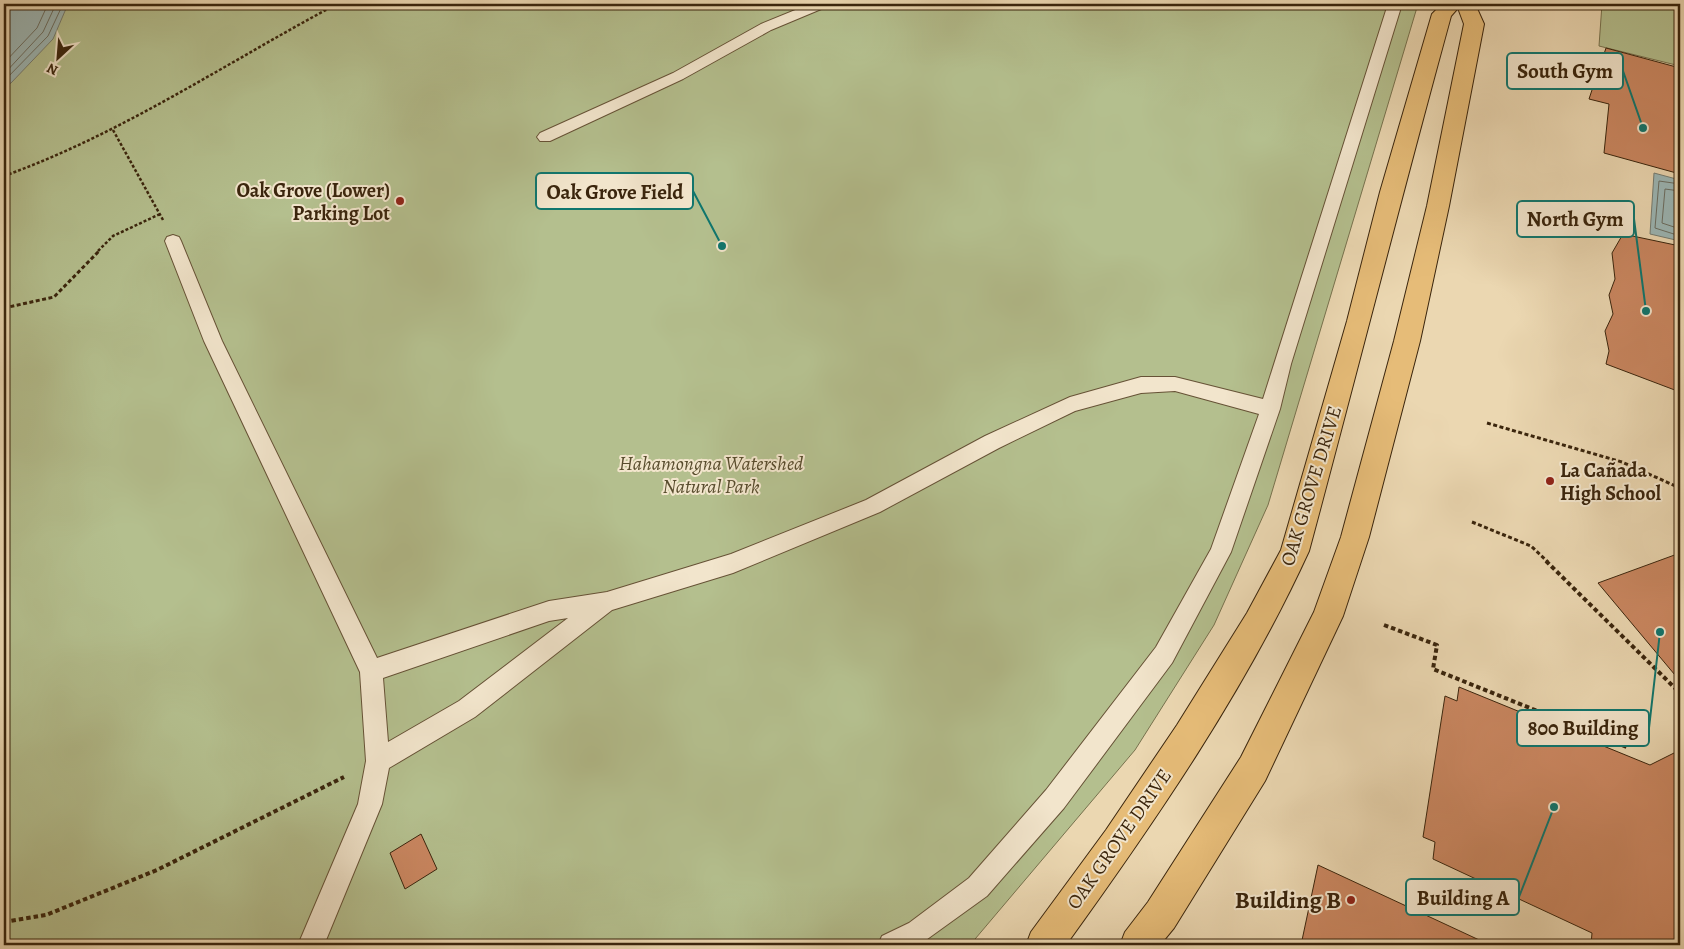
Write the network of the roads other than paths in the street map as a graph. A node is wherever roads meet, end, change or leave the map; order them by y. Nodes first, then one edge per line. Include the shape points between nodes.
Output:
1 (821, 4) edge
2 (1396, 4) edge
3 (1452, 4) edge
4 (1466, 4) edge
5 (545, 137) dead end
6 (173, 241) road end
7 (1270, 409) junction
8 (607, 602) junction
9 (371, 671) junction
10 (378, 760) junction
11 (311, 945) edge
12 (891, 945) edge
13 (1044, 945) edge
14 (1138, 945) edge

1 - 5 lane via 766,27 678,76
2 - 7 lane
3 - 13 main road, OAK GROVE DRIVE via 1442,14 1295,551 1279,587 1200,721 1112,852
4 - 14 main road via 1474,24 1438,206 1407,341 1362,509 1331,608 1254,769 1161,915
6 - 9 lane via 213,340
7 - 8 lane via 1175,384 1141,385 1070,405 872,506 733,563
7 - 12 lane via 1220,552 1164,655 1055,799 978,887 918,932
8 - 9 lane via 549,611
8 - 10 lane via 467,709
9 - 10 lane
10 - 11 lane via 370,804

